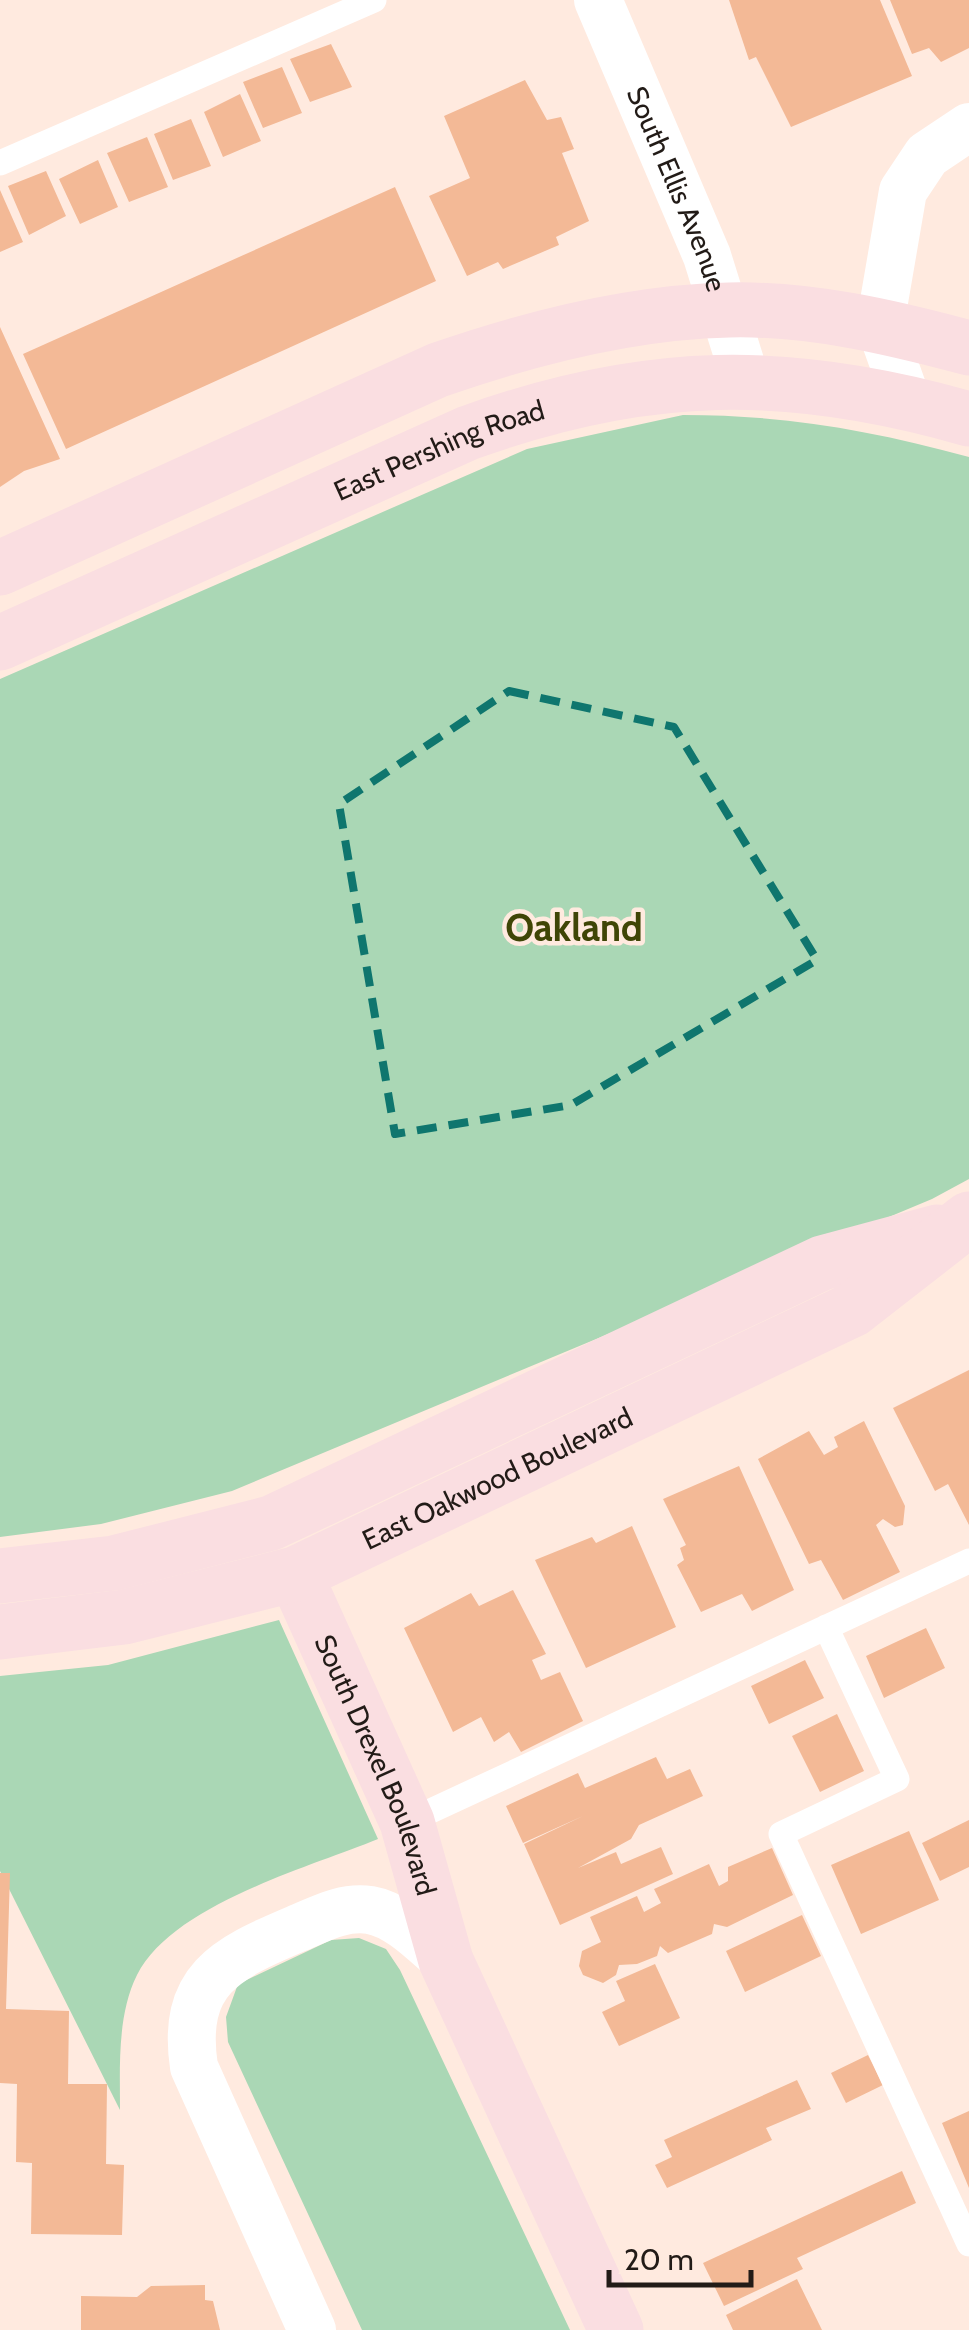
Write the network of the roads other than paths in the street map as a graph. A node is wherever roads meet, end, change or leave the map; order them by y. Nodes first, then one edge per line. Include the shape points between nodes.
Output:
1 (374, 0) edge
2 (598, 0) edge
3 (969, 127) edge
4 (0, 164) edge
5 (728, 310) junction
6 (880, 324) junction
7 (969, 348) edge
8 (746, 382) junction
9 (908, 401) junction
10 (969, 419) edge
11 (0, 568) edge
12 (0, 643) edge
13 (962, 1223) edge
14 (969, 1561) edge
15 (295, 1574) junction
16 (0, 1576) edge
17 (826, 1628) junction
18 (0, 1632) edge
19 (407, 1822) junction
20 (446, 1961) junction
21 (969, 2244) edge
22 (312, 2330) edge
23 (616, 2330) edge

1 - 4 lane
2 - 5 street, South Ellis Avenue
3 - 6 street via 927,155 903,191
5 - 6 street
5 - 8 street, South Ellis Avenue
5 - 11 street via 611,323 457,364
6 - 7 street
6 - 9 street
8 - 9 street, East Pershing Road
8 - 12 street, East Pershing Road via 612,391 519,414
9 - 10 street, East Pershing Road
13 - 15 street, East Oakwood Boulevard via 852,1310
13 - 16 street, East Oakwood Boulevard via 822,1263 271,1523 114,1564
14 - 17 lane
15 - 18 street, East Oakwood Boulevard via 124,1617
15 - 19 street, South Drexel Boulevard
17 - 19 lane
17 - 21 lane via 897,1779 781,1834
19 - 20 street, South Drexel Boulevard
20 - 22 street, South Drexel Boulevard via 402,1924 372,1910 339,1911 226,1961 201,1996 189,2032 194,2067
20 - 23 street, South Drexel Boulevard

